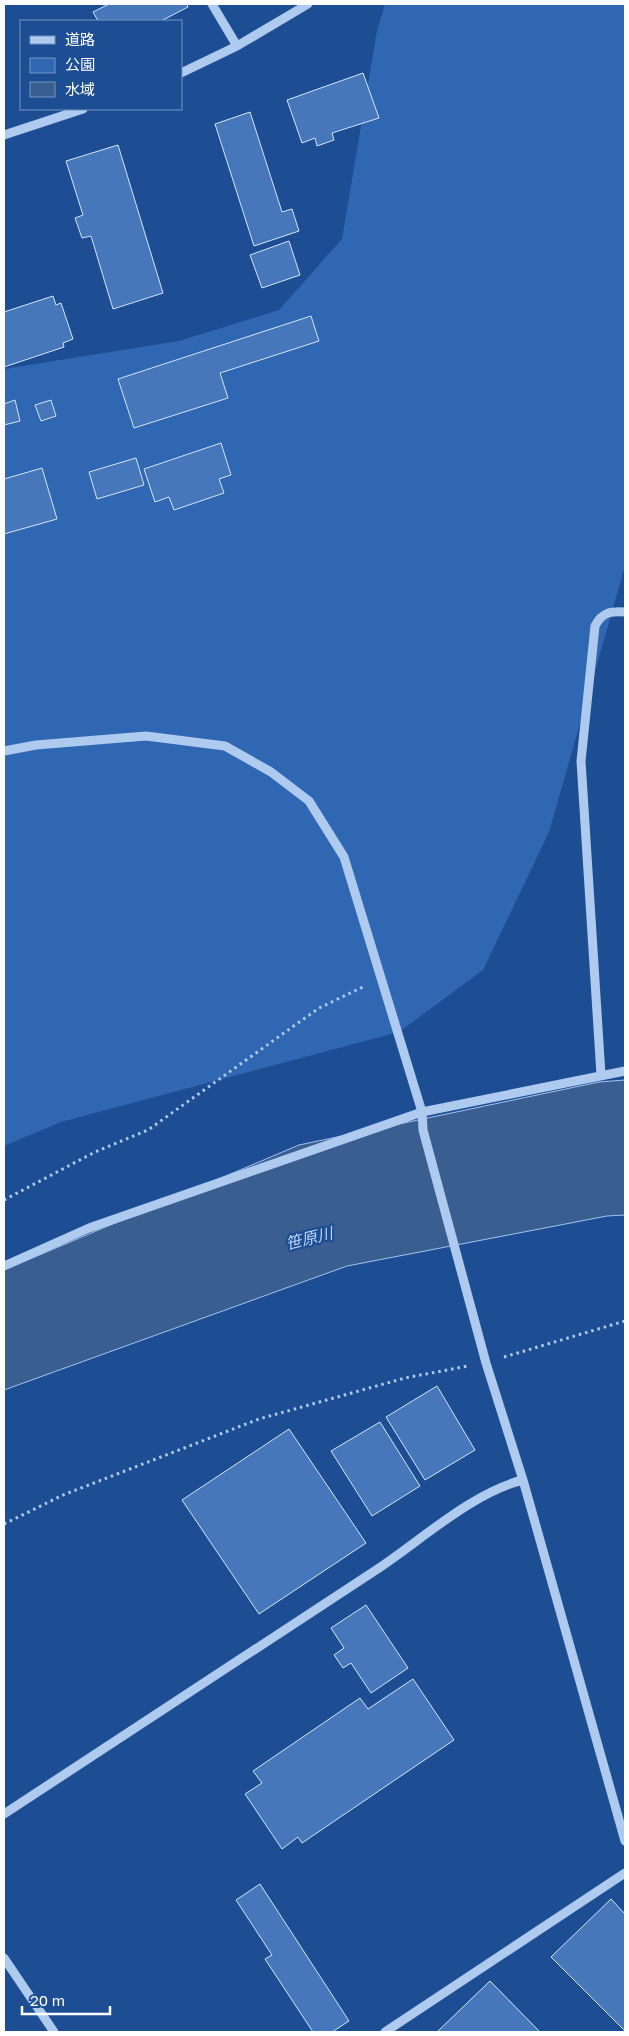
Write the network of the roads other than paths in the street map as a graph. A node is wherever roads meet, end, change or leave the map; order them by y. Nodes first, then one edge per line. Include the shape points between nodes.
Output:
1 (212, 4) edge
2 (308, 4) edge
3 (237, 46) junction
4 (182, 73) edge
5 (80, 110) edge
6 (4, 135) edge
7 (625, 612) edge
8 (4, 751) edge
9 (625, 1071) edge
10 (601, 1075) junction
11 (422, 1112) junction
12 (4, 1266) edge
13 (523, 1480) junction
14 (4, 1814) edge
15 (625, 1841) edge
16 (625, 1873) edge
17 (4, 1958) edge
18 (54, 2032) edge
19 (385, 2032) edge

1 - 3 street
2 - 3 street
3 - 4 street
5 - 6 street
7 - 10 street via 607,612 595,626 581,761
8 - 11 street via 36,745 146,736 225,746 271,772 309,801 344,857
9 - 10 street
10 - 11 street
11 - 12 street via 88,1228
11 - 13 street via 423,1130 486,1363
13 - 14 street via 508,1483 476,1500
13 - 15 street
16 - 19 street
17 - 18 street

